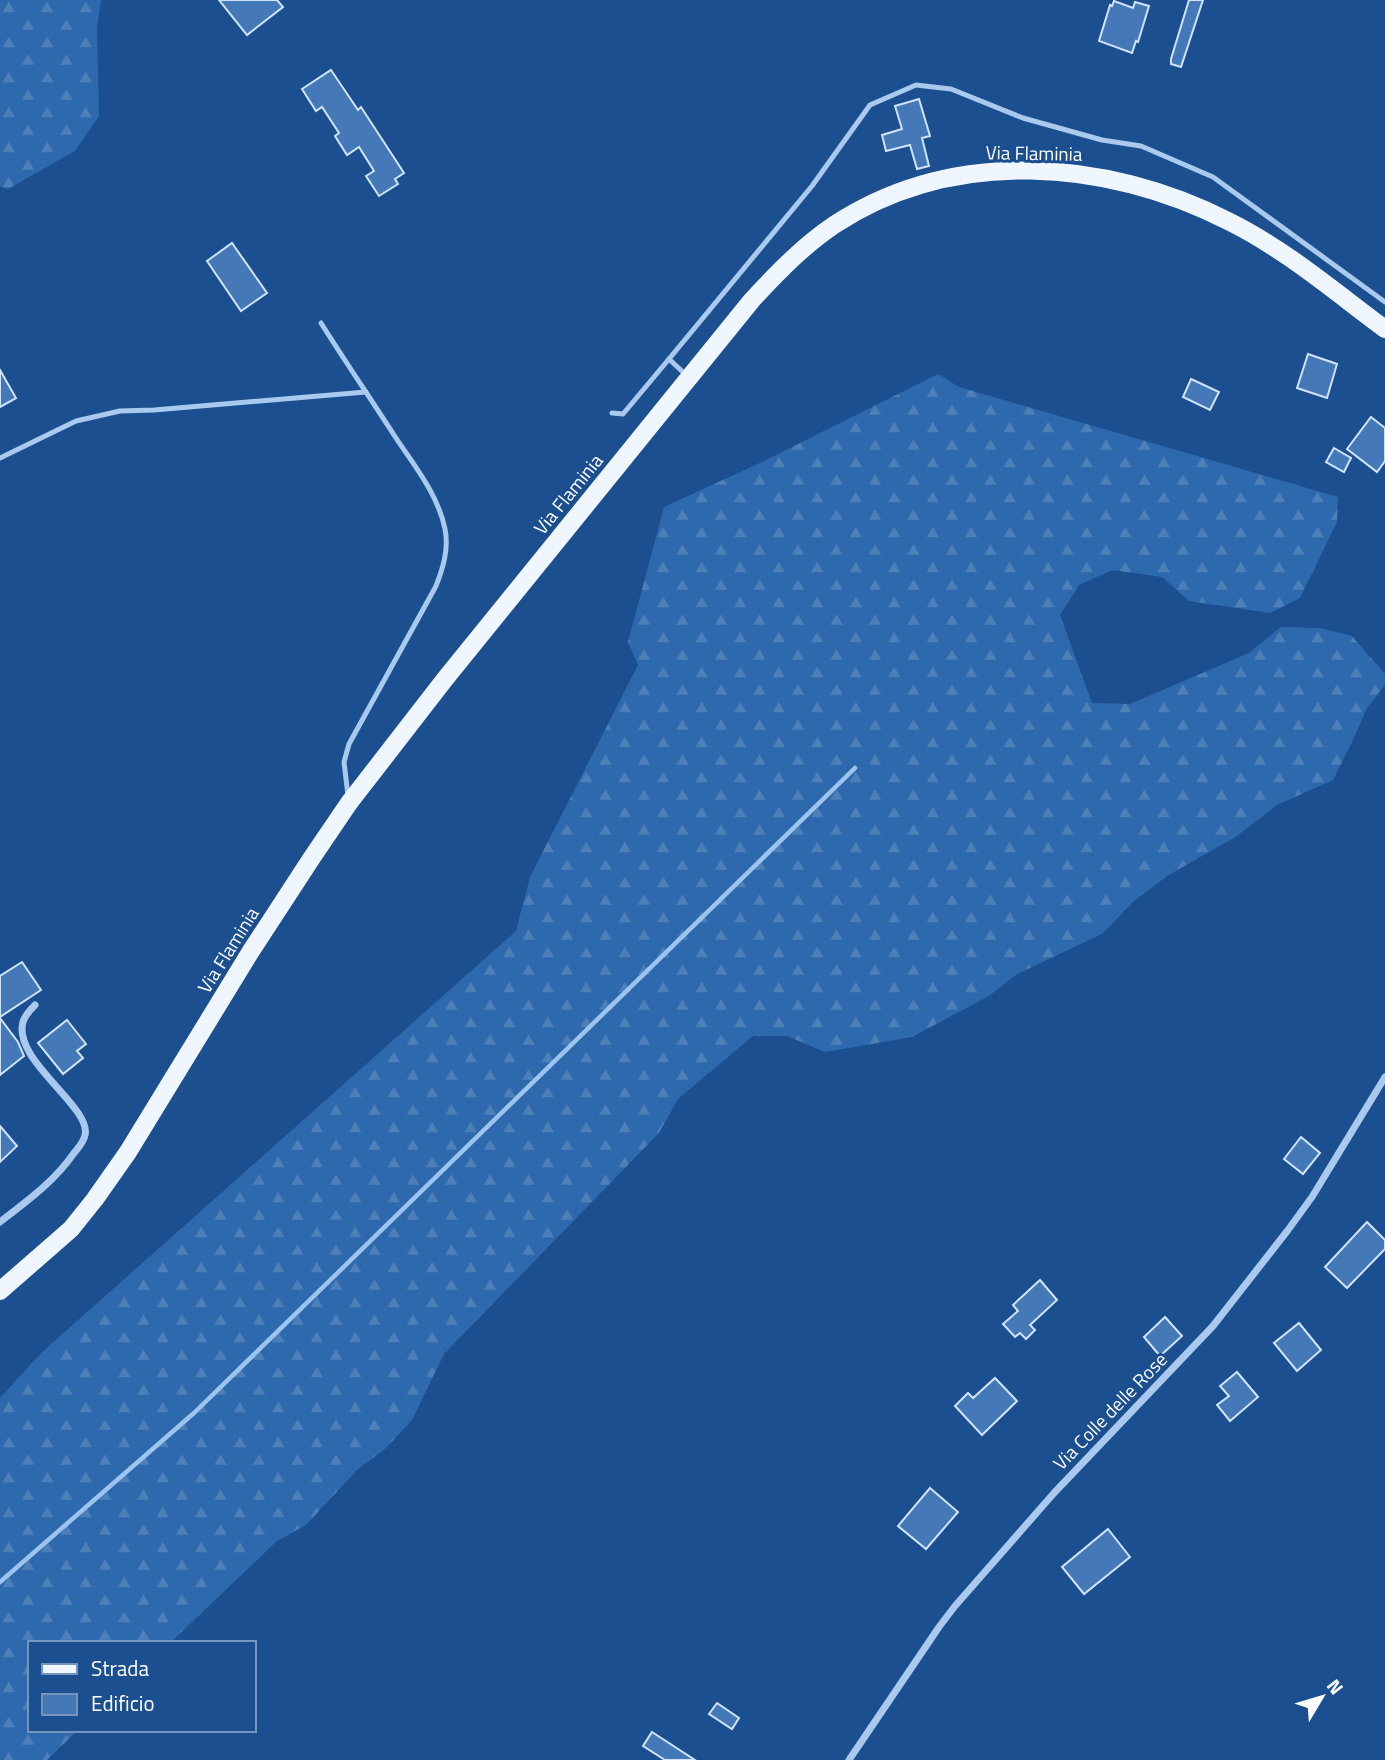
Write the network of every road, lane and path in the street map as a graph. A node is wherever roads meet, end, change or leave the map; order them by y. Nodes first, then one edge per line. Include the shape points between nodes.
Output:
1 (1385, 302) edge
2 (321, 323) dead end
3 (1385, 329) edge
4 (669, 359) junction
5 (689, 378) junction
6 (366, 392) junction
7 (612, 414) dead end
8 (0, 458) edge
9 (349, 803) junction
10 (35, 1005) dead end
11 (1385, 1077) edge
12 (0, 1222) edge
13 (0, 1291) edge
14 (849, 1760) edge

1 - 4 lane via 1213,177 1141,146 1023,118 951,89 916,85 870,105 812,186
2 - 6 lane
3 - 5 main road, Via Flaminia via 1277,250 1200,207 1106,177 1005,171 921,185 834,226 765,286
4 - 5 lane
4 - 7 lane via 623,414
5 - 9 main road, Via Flaminia
6 - 8 lane via 120,411 76,421
6 - 9 lane via 432,495 445,530 446,548 436,586 349,744 344,762
9 - 13 main road, Via Flaminia via 109,1181 71,1229
10 - 12 street via 24,1019 24,1040 79,1114 85,1136 54,1178
11 - 14 street, Via Colle delle Rose via 1288,1230 1213,1326 1054,1493 955,1606

